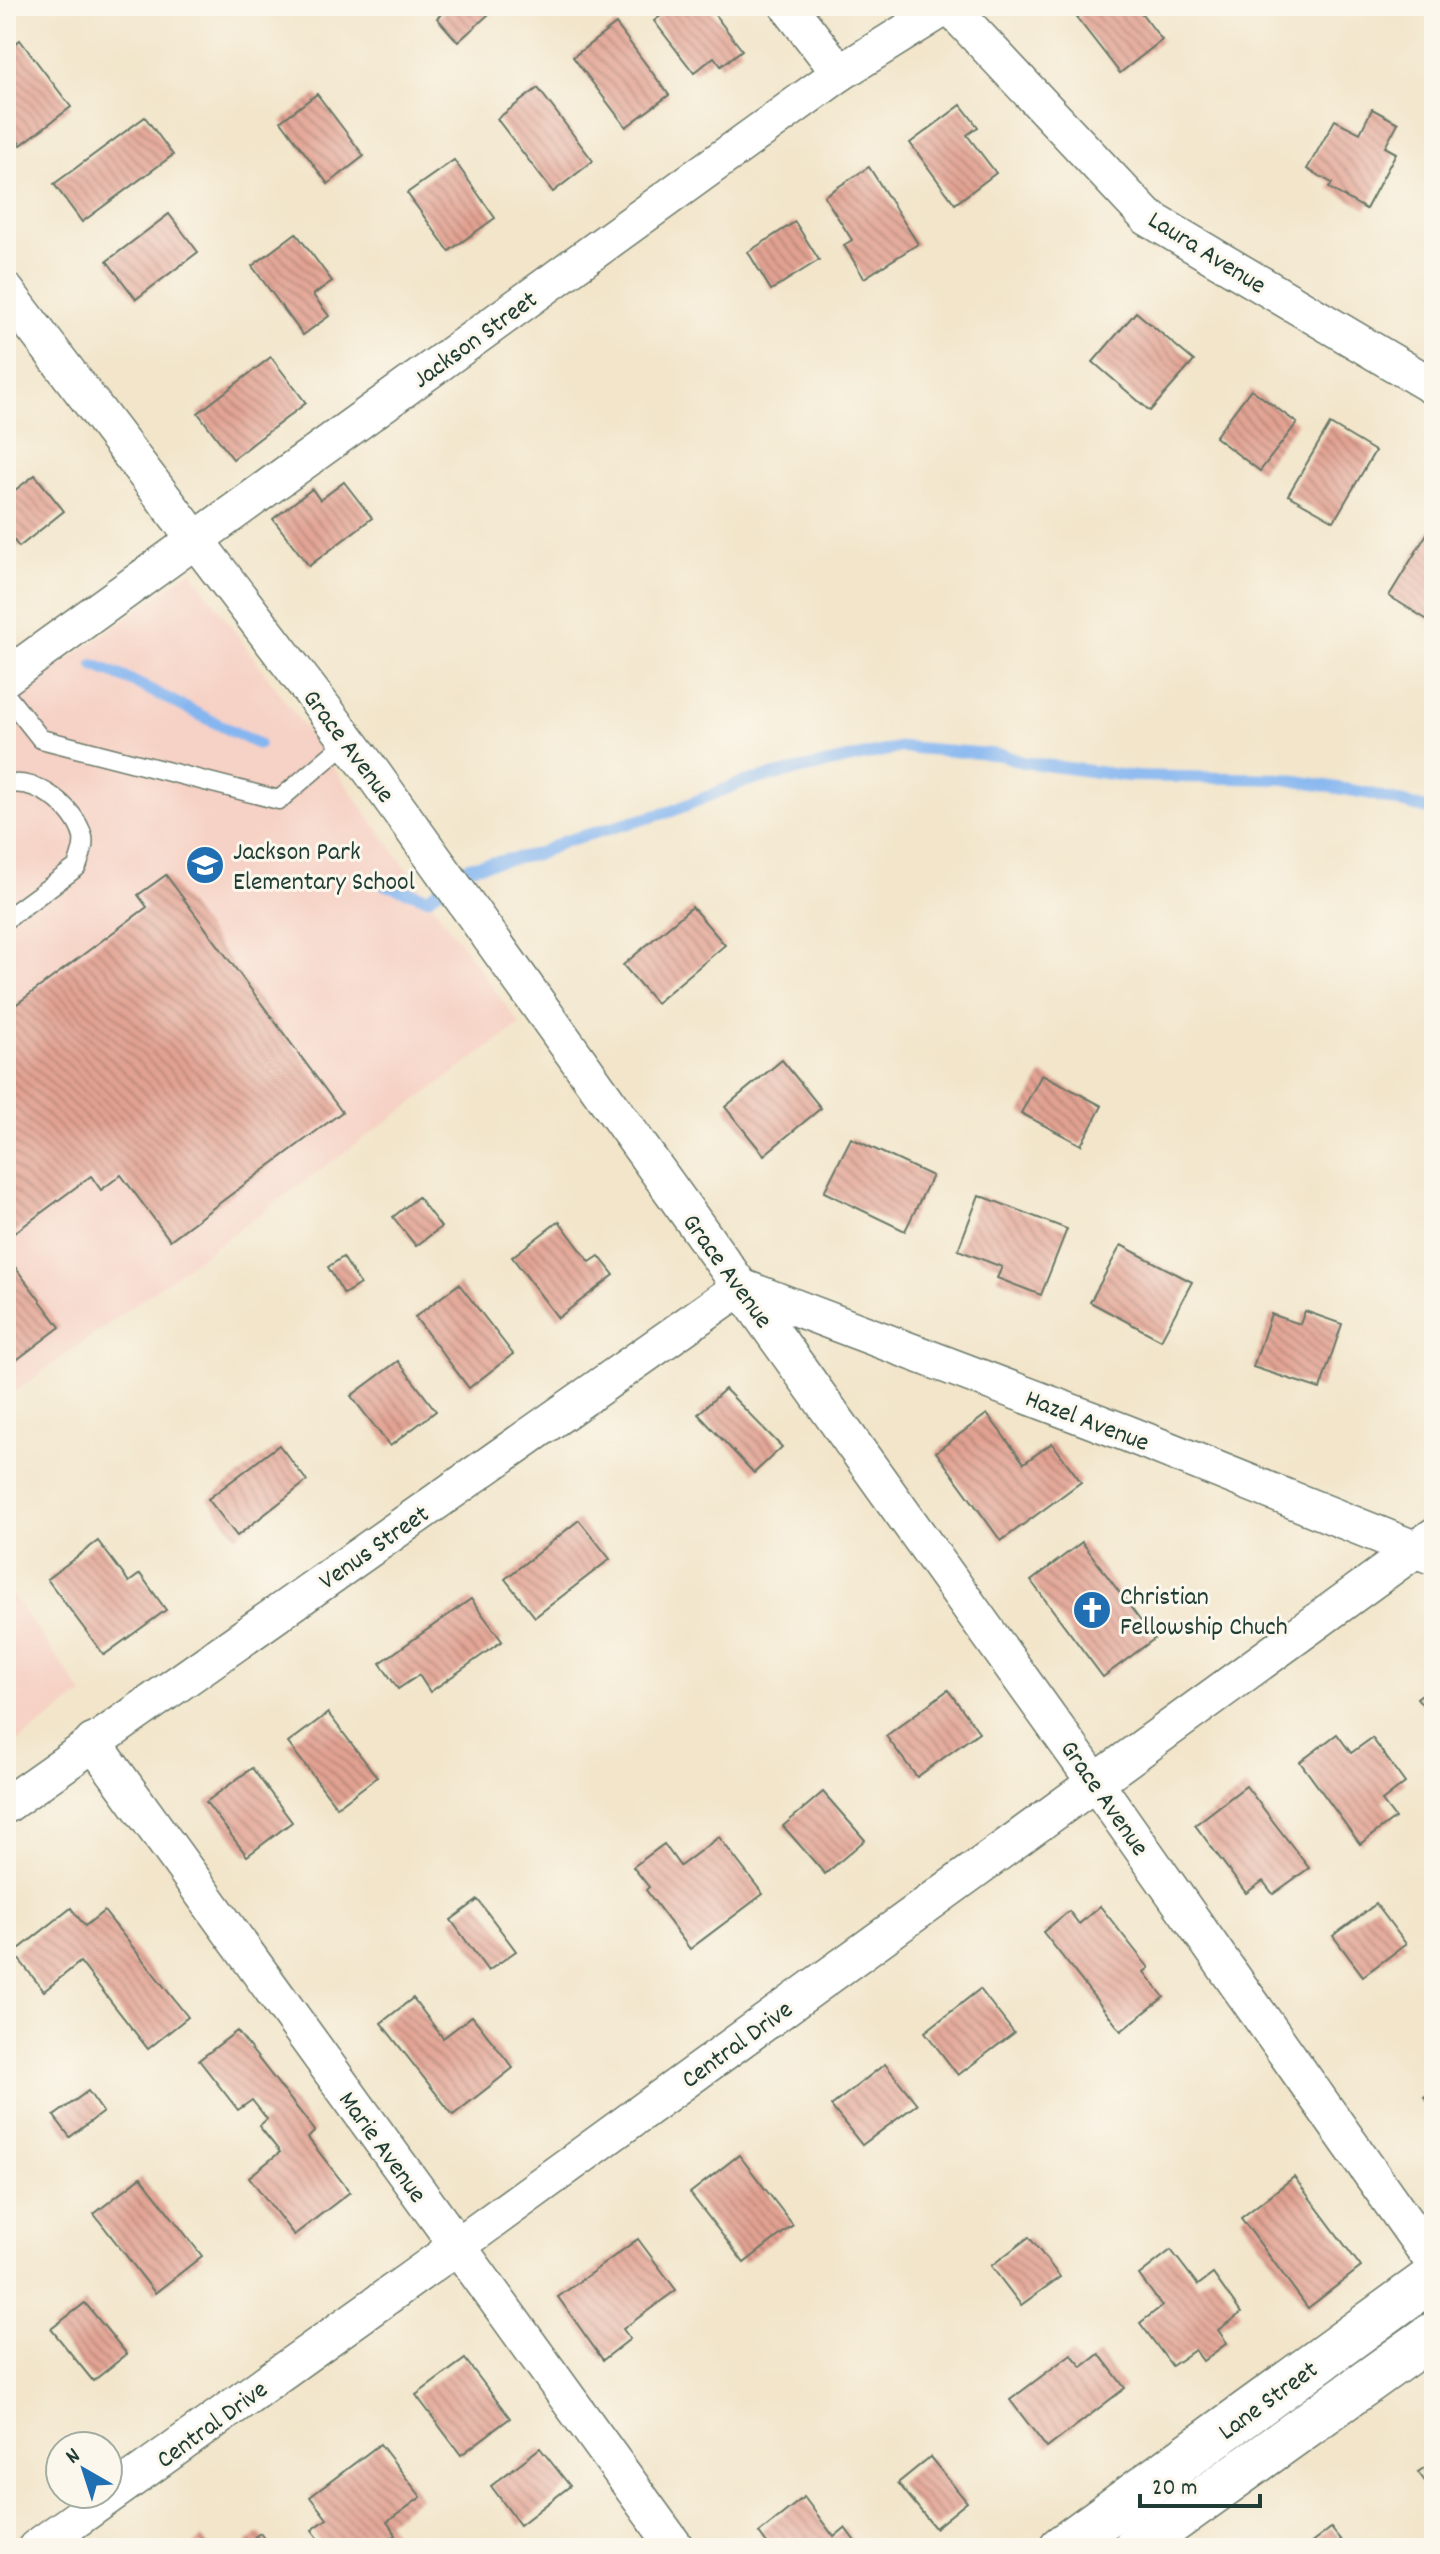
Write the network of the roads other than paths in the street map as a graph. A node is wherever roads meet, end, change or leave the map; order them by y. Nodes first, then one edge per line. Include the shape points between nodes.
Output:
1 (788, 6) edge
2 (948, 6) edge
3 (840, 73) junction
4 (6, 291) edge
5 (1434, 387) edge
6 (195, 540) junction
7 (6, 677) edge
8 (6, 695) edge
9 (348, 741) junction
10 (6, 785) edge
11 (6, 919) edge
12 (741, 1287) junction
13 (1428, 1547) edge
14 (93, 1742) junction
15 (1095, 1782) junction
16 (6, 1805) edge
17 (456, 2247) junction
18 (1434, 2263) edge
19 (1434, 2277) edge
20 (1434, 2334) edge
21 (36, 2548) edge
22 (676, 2548) edge
23 (1061, 2548) edge
24 (1135, 2548) edge

1 - 3 street
2 - 3 street, Jackson Street
2 - 5 street, Laura Avenue via 1147,217
3 - 6 street, Jackson Street
4 - 6 street, Grace Avenue
6 - 7 street, Jackson Street
6 - 9 street, Grace Avenue
8 - 9 lane via 41,739 279,800
9 - 12 street, Grace Avenue
10 - 11 lane via 33,785 54,799 76,819 84,840 77,867
12 - 13 street, Hazel Avenue
12 - 14 street, Venus Street
12 - 15 street, Grace Avenue
13 - 15 street, Central Drive
14 - 16 street, Venus Street
14 - 17 street, Marie Avenue
15 - 17 street, Central Drive
15 - 18 street, Grace Avenue
17 - 21 street, Central Drive
17 - 22 street, Marie Avenue
19 - 23 main road, Lane Street
20 - 24 main road, Lane Street

